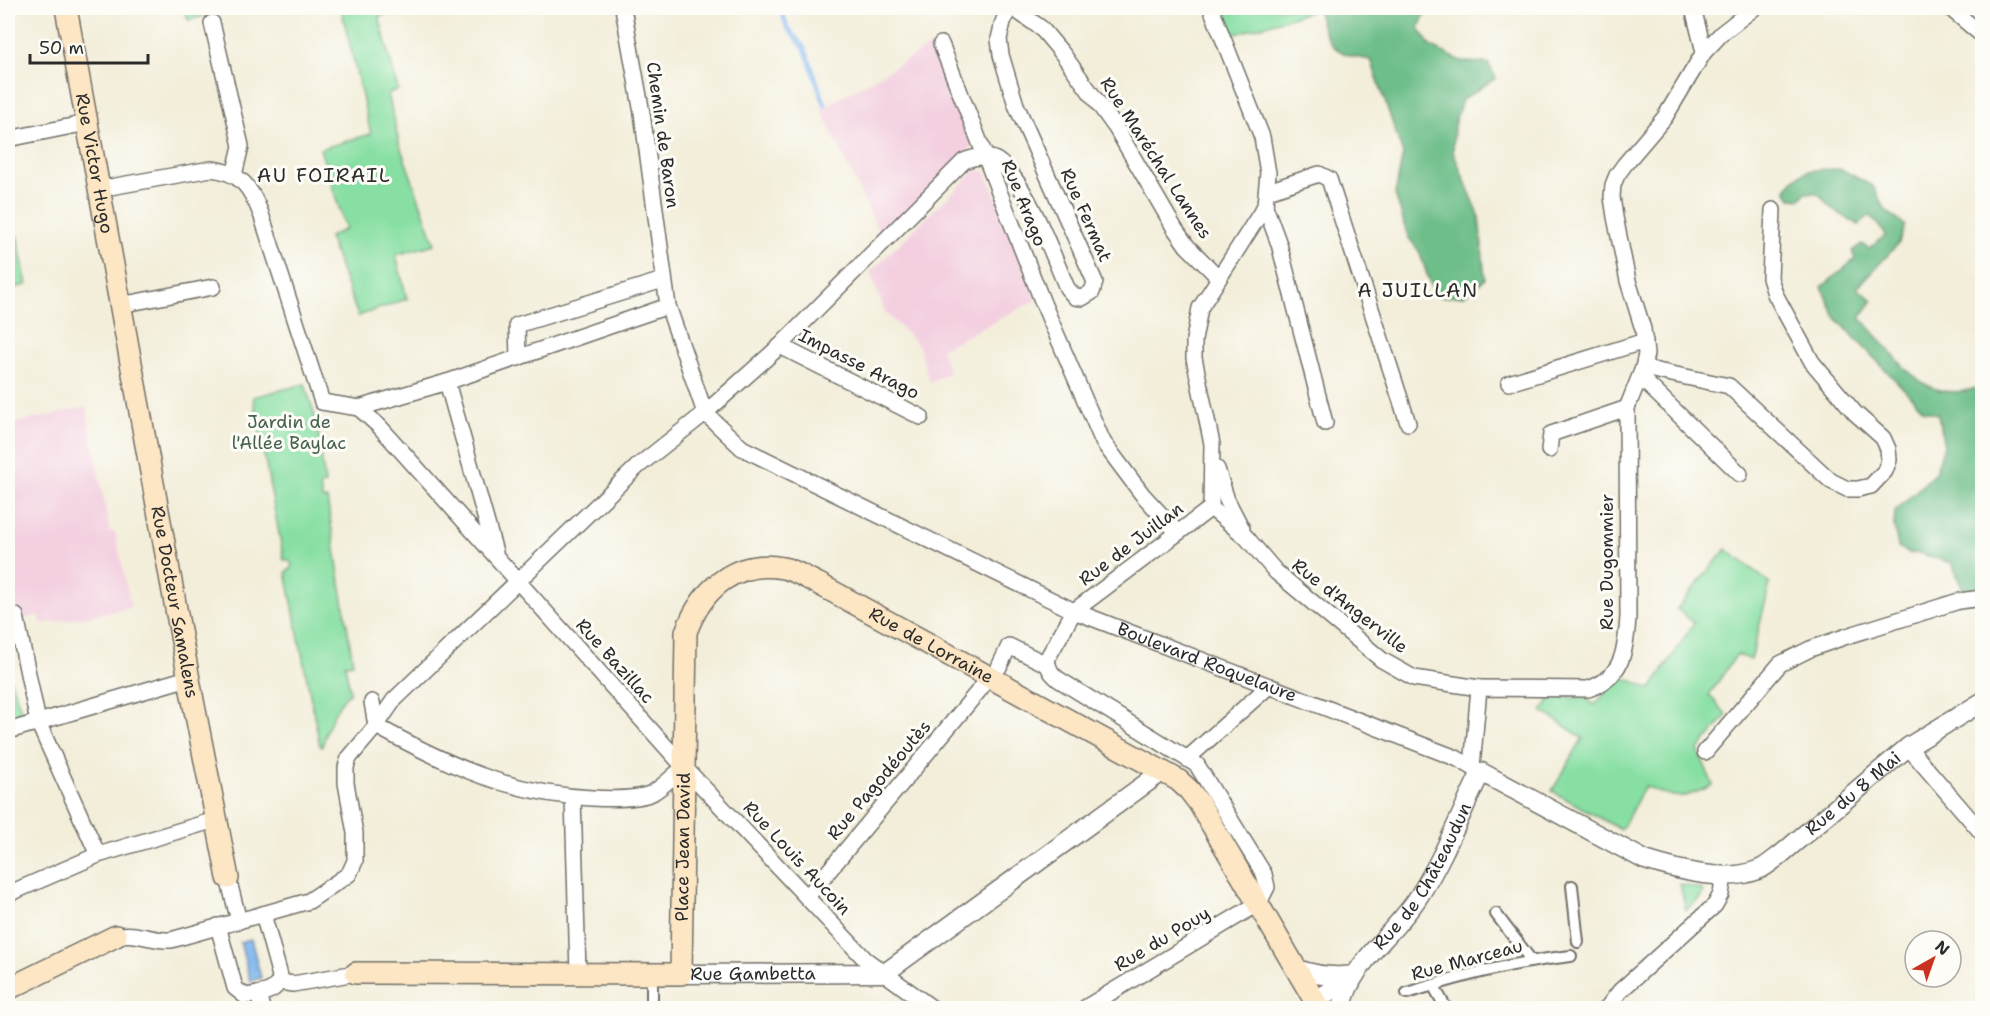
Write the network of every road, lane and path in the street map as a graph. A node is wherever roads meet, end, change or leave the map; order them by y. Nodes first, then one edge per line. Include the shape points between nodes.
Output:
1 (66, 8) edge
2 (622, 8) edge
3 (1011, 8) edge
4 (1211, 8) edge
5 (1693, 8) edge
6 (1754, 8) edge
7 (1950, 8) edge
8 (212, 23) dead end
9 (1983, 35) edge
10 (941, 44) dead end
11 (1704, 52) junction
12 (87, 123) junction
13 (8, 139) edge
14 (984, 156) junction
15 (234, 175) junction
16 (99, 189) junction
17 (1266, 198) junction
18 (1773, 210) dead end
19 (663, 274) junction
20 (1219, 278) junction
21 (213, 287) dead end
22 (118, 295) junction
23 (668, 306) junction
24 (1646, 341) junction
25 (780, 346) junction
26 (518, 358) junction
27 (1642, 372) junction
28 (447, 382) junction
29 (1509, 383) dead end
30 (360, 408) junction
31 (1627, 408) junction
32 (705, 413) junction
33 (921, 417) dead end
34 (1325, 423) dead end
35 (1408, 423) dead end
36 (1549, 450) dead end
37 (1213, 458) junction
38 (1740, 474) dead end
39 (1211, 508) junction
40 (1178, 532) junction
41 (1246, 537) junction
42 (496, 558) junction
43 (518, 581) junction
44 (1983, 598) edge
45 (1074, 611) junction
46 (16, 616) dead end
47 (1047, 665) junction
48 (999, 667) dead end
49 (188, 678) junction
50 (1269, 686) junction
51 (981, 688) dead end
52 (1479, 688) junction
53 (372, 702) dead end
54 (1983, 702) edge
55 (38, 722) junction
56 (376, 726) junction
57 (8, 731) edge
58 (1908, 747) junction
59 (1705, 752) dead end
60 (1188, 758) junction
61 (684, 767) junction
62 (1476, 769) junction
63 (1162, 771) junction
64 (573, 797) junction
65 (215, 820) junction
66 (1983, 833) edge
67 (98, 855) junction
68 (1725, 876) junction
69 (228, 878) joint
70 (1572, 886) dead end
71 (8, 894) edge
72 (807, 897) junction
73 (1259, 903) junction
74 (264, 914) junction
75 (1496, 914) dead end
76 (239, 921) junction
77 (218, 926) junction
78 (116, 936) joint
79 (1578, 942) dead end
80 (1571, 956) dead end
81 (1532, 960) junction
82 (1297, 969) junction
83 (356, 973) joint
84 (578, 973) junction
85 (885, 973) junction
86 (652, 974) junction
87 (681, 974) junction
88 (1355, 975) junction
89 (280, 982) junction
90 (1433, 985) junction
91 (8, 989) edge
92 (1407, 993) dead end
93 (260, 1001) edge
94 (1317, 1005) edge
95 (652, 1008) edge
96 (932, 1008) edge
97 (1085, 1008) edge
98 (1342, 1008) edge
99 (1446, 1008) edge
100 (1606, 1008) edge

1 - 12 main road, Rue Victor Hugo
2 - 19 street, Chemin de Baron via 642,113
3 - 14 street, Rue Fermat via 999,39 1000,55 1016,105 1095,282 1088,296 1075,297 1067,288 1023,190 996,160
3 - 20 street, Rue Maréchal Lannes via 1041,28 1062,52 1116,128 1175,229
4 - 17 street via 1262,137 1268,173
5 - 11 street
6 - 11 street, Rue Dugommier
7 - 9 street
8 - 15 street via 241,146
10 - 14 street
11 - 24 street, Rue Dugommier via 1665,117 1613,185 1620,245
12 - 13 street
12 - 16 main road, Rue Victor Hugo
14 - 25 street, Rue Arago via 964,161
14 - 40 street, Rue Arago via 1103,442 1142,494
15 - 16 street via 211,169
15 - 30 street via 255,198 322,402
16 - 22 main road, Rue Victor Hugo
17 - 20 street, Rue d'Angerville
17 - 34 street
17 - 35 street via 1319,174 1329,178
18 - 27 street via 1770,278 1775,294 1812,362 1855,413 1883,438 1889,460 1879,479 1858,489 1847,489 1831,481 1729,386
19 - 23 street, Chemin de Baron
19 - 26 street via 517,325
20 - 37 street, Rue d'Angerville via 1200,308 1194,340
21 - 22 street via 152,299
22 - 49 main road, Rue Docteur Samalens
23 - 26 street
23 - 32 street, Chemin de Baron
24 - 27 street, Rue Dugommier
24 - 29 street
25 - 32 street, Rue Arago
25 - 33 street, Impasse Arago
26 - 28 street
27 - 31 street, Rue Dugommier
27 - 38 street
28 - 30 street
28 - 42 street
30 - 42 street, Rue Bazillac
31 - 36 street via 1551,434
31 - 52 street, Rue Dugommier via 1628,617 1627,641 1617,669 1604,682 1588,688
32 - 43 street, Rue Arago via 638,466
32 - 45 street, Boulevard Roquelaure via 742,448
37 - 39 street, Rue d'Angerville
37 - 41 street, Rue d'Angerville via 1227,500
39 - 40 street, Rue de Juillan
39 - 41 street, Rue d'Angerville
40 - 45 street, Rue de Juillan
41 - 52 street, Rue d'Angerville via 1275,572 1382,660 1413,678
42 - 43 street, Rue Bazillac
43 - 56 street, Rue Arago via 394,700
43 - 61 street, Rue Bazillac
44 - 59 street via 1959,601 1847,636 1780,664
45 - 47 street
45 - 50 street, Boulevard Roquelaure
46 - 55 street
47 - 48 street via 1009,646
47 - 60 street via 1059,679
49 - 55 street
49 - 65 main road, Rue Docteur Samalens
50 - 60 street
50 - 62 street, Boulevard Roquelaure
51 - 72 street, Rue Pagodéoutès
52 - 62 street
53 - 56 street
54 - 58 street, Rue du 8 Mai
55 - 57 street
55 - 67 street
56 - 64 street, Place Jean David via 429,755 496,782
56 - 74 street, Rue Arago via 346,767 355,833 351,871 309,901
58 - 66 street
58 - 68 street, Rue du 8 Mai via 1762,868
60 - 73 street via 1204,774 1264,874 1267,887
61 - 63 main road, Rue de Lorraine via 686,632 691,618 720,581 747,569 771,567 784,568 817,583
61 - 64 street, Place Jean David via 651,793 617,799
61 - 72 street, Rue Louis Aucoin
61 - 87 main road, Place Jean David
62 - 68 street, Boulevard Roquelaure via 1645,860 1674,869
62 - 88 street, Rue de Châteaudun via 1424,889
63 - 73 main road, Rue de Lorraine via 1189,790 1199,803
63 - 85 street
64 - 84 street
65 - 67 street
65 - 69 main road, Rue Docteur Samalens
67 - 71 street
68 - 100 street via 1715,905
69 - 76 street, Rue Docteur Samalens
70 - 79 street
72 - 85 street, Rue Louis Aucoin via 865,959
73 - 82 main road, Rue de Lorraine
73 - 97 street, Rue du Pouy
74 - 76 street
74 - 89 street
75 - 81 street
76 - 77 street
77 - 78 street via 171,940 132,934
77 - 93 street via 235,988
78 - 91 main road
80 - 81 street, Rue Marceau
81 - 90 street, Rue Marceau
82 - 88 street via 1329,977
82 - 94 main road, Rue de Lorraine
83 - 84 main road, Rue Gambetta
83 - 89 street, Rue Gambetta via 293,984
84 - 86 main road, Rue Gambetta
85 - 87 street, Rue Gambetta
85 - 96 street, Rue Louis Aucoin
86 - 87 main road, Rue Gambetta
86 - 95 street
88 - 94 street
88 - 98 street
89 - 93 street
90 - 92 street, Rue Marceau
90 - 99 street

